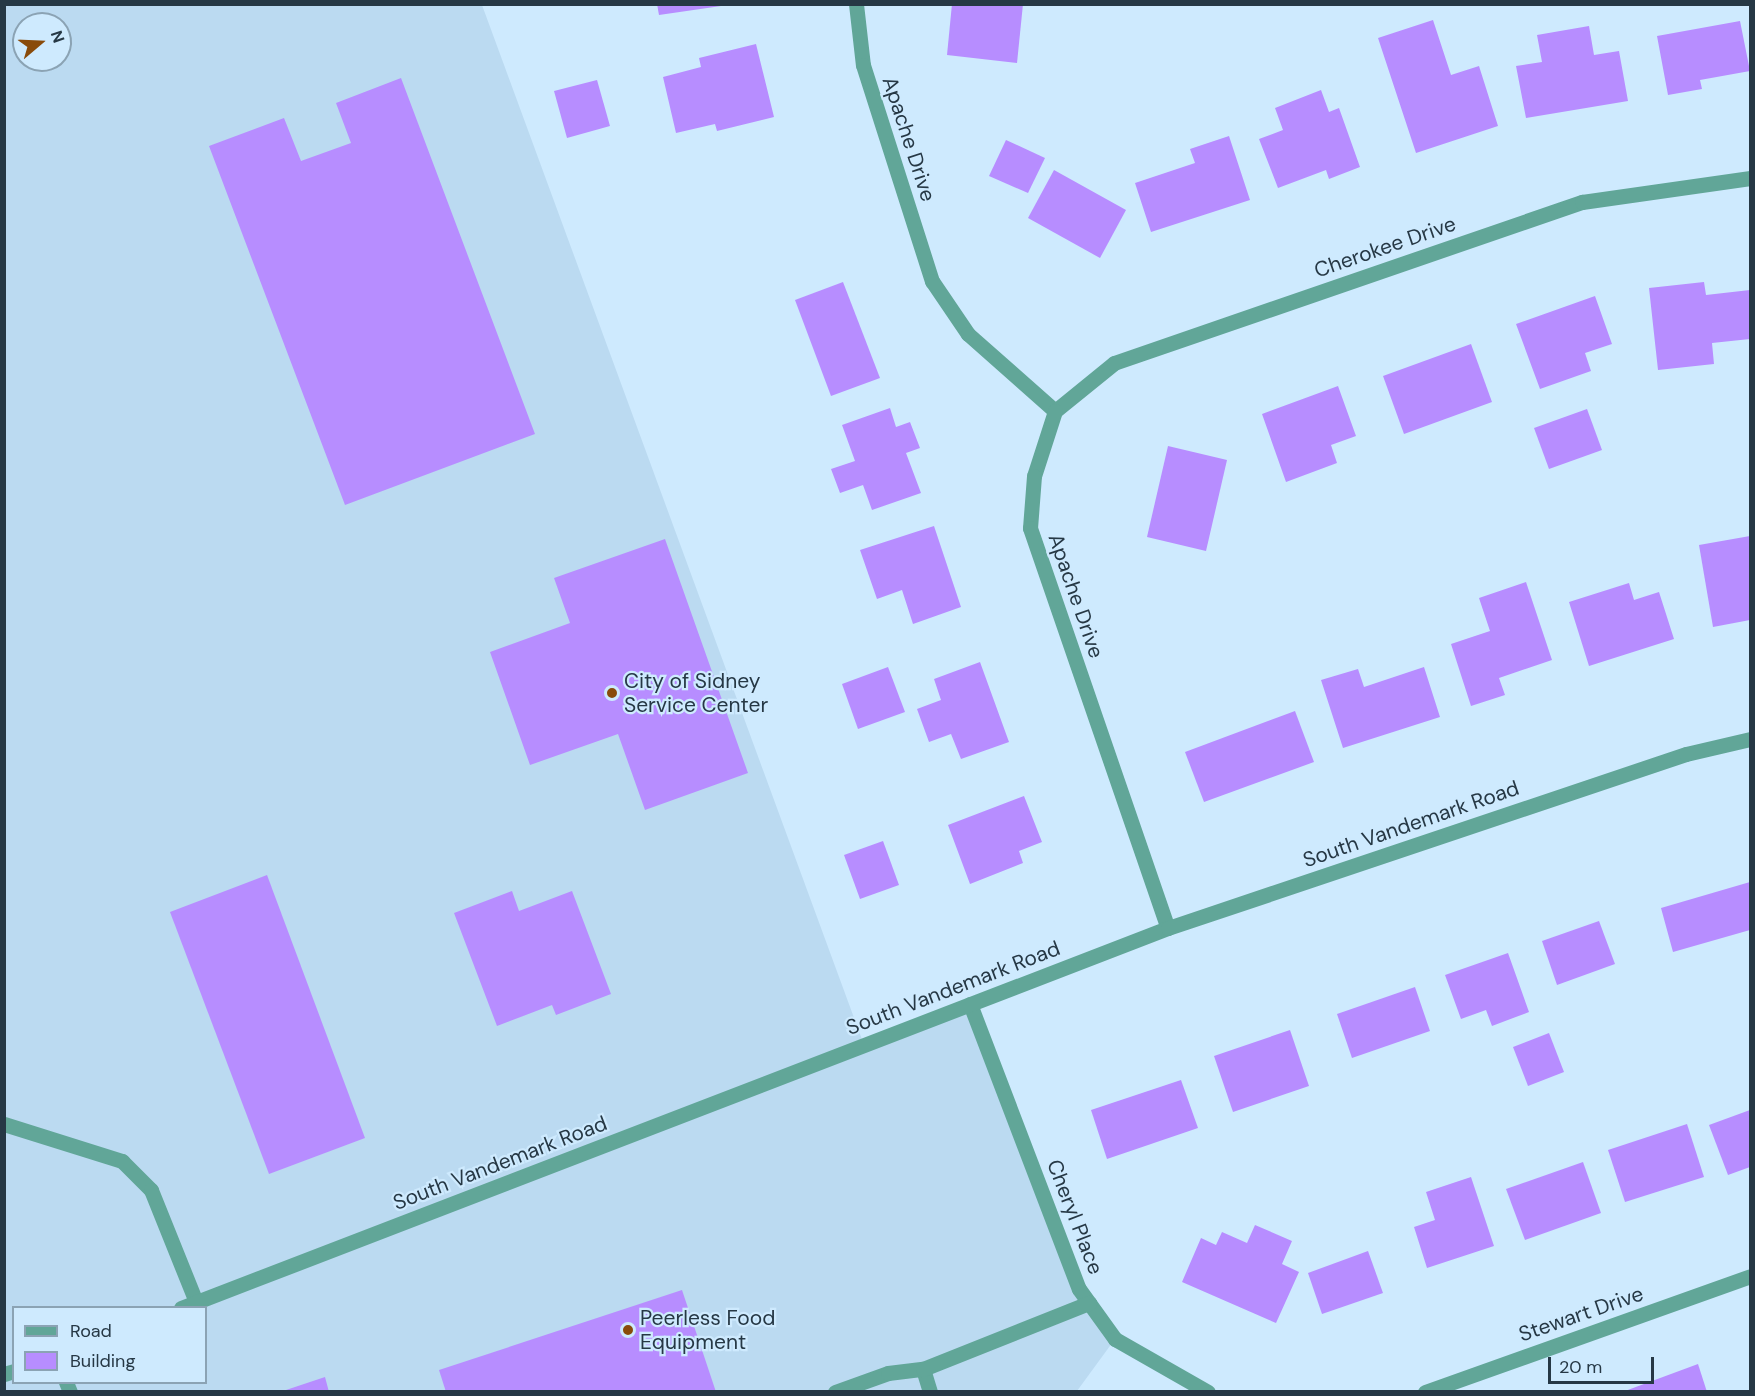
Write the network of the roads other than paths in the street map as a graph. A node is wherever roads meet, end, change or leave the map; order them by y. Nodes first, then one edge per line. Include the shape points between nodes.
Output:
1 (856, 4) edge
2 (1750, 178) edge
3 (1055, 411) junction
4 (1750, 739) edge
5 (1168, 928) junction
6 (970, 1004) junction
7 (4, 1124) edge
8 (1750, 1276) edge
9 (1089, 1303) junction
10 (188, 1305) edge
11 (923, 1369) junction
12 (836, 1392) edge
13 (930, 1392) edge
14 (1208, 1392) edge
15 (1425, 1392) edge

1 - 3 street, Apache Drive via 863,65 932,281 968,334
2 - 3 street, Cherokee Drive via 1582,202 1114,363
3 - 5 street, Apache Drive via 1034,476 1030,528
4 - 5 street, South Vandemark Road via 1686,754
5 - 6 street, South Vandemark Road
6 - 9 street, Cheryl Place via 1079,1289
6 - 10 street, South Vandemark Road
7 - 10 street via 122,1161 151,1190
8 - 15 street, Stewart Drive
9 - 11 street
9 - 14 street, Cheryl Place via 1114,1339
11 - 12 street via 888,1373
11 - 13 street

